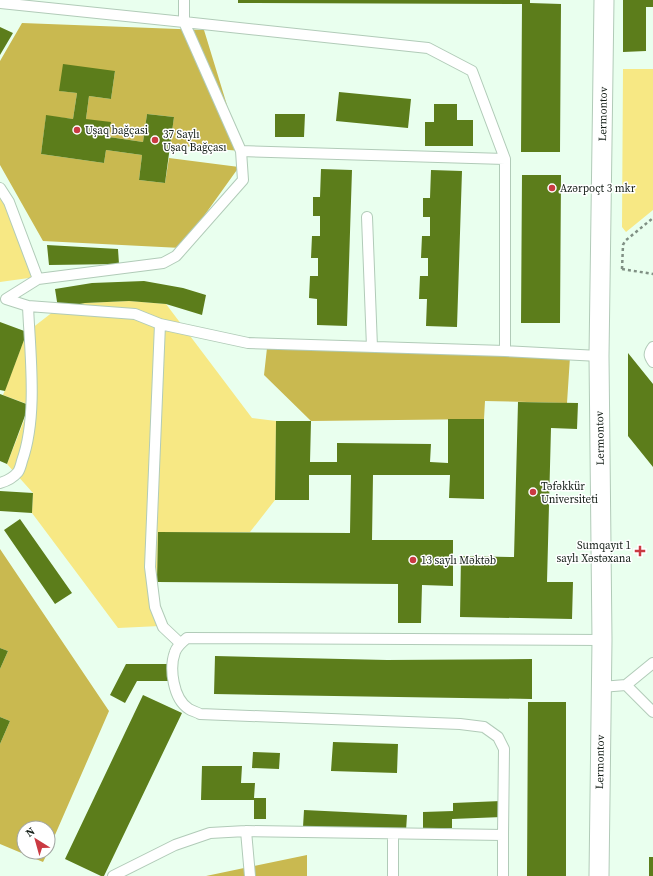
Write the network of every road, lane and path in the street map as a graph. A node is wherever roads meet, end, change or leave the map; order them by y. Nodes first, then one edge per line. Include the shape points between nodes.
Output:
1 (184, 0) edge
2 (604, 0) edge
3 (0, 3) edge
4 (184, 22) junction
5 (241, 151) junction
6 (505, 159) junction
7 (0, 188) edge
8 (367, 217) dead end
9 (653, 218) edge
10 (600, 268) junction
11 (622, 269) junction
12 (653, 274) edge
13 (38, 279) junction
14 (3, 299) edge
15 (28, 306) junction
16 (160, 324) junction
17 (372, 347) junction
18 (653, 347) edge
19 (505, 351) junction
20 (599, 356) junction
21 (653, 362) edge
22 (0, 483) edge
23 (602, 640) junction
24 (180, 643) junction
25 (653, 663) edge
26 (626, 685) junction
27 (601, 687) junction
28 (653, 712) edge
29 (246, 831) junction
30 (393, 834) junction
31 (503, 836) junction
32 (113, 876) edge
33 (250, 876) edge
34 (392, 876) edge
35 (503, 876) edge
36 (599, 876) edge

1 - 4 lane
2 - 10 street, Lermontov
3 - 4 lane
4 - 5 lane
4 - 6 lane via 428,48 472,71
5 - 6 lane
5 - 13 lane via 243,180 176,256 163,263
6 - 19 lane
7 - 13 lane via 9,202
8 - 17 lane
9 - 11 path via 626,241
10 - 11 path
10 - 20 street, Lermontov
11 - 12 path
13 - 14 lane
14 - 15 lane
15 - 16 lane via 135,314
15 - 22 lane via 31,385 26,451 19,471 10,480
16 - 17 lane via 248,344
16 - 24 lane via 150,567 155,607 160,620 163,627
17 - 19 lane
18 - 21 lane via 649,356
19 - 20 lane
20 - 23 street, Lermontov
23 - 24 lane via 187,638
23 - 27 street, Lermontov
24 - 31 lane via 172,664 173,682 178,696 188,708 200,714 484,727 498,737 504,749
25 - 26 lane
26 - 27 lane
26 - 28 lane
27 - 36 street, Lermontov
29 - 30 lane
29 - 32 lane via 210,833 175,845
29 - 33 lane
30 - 31 lane
30 - 34 lane
31 - 35 lane

